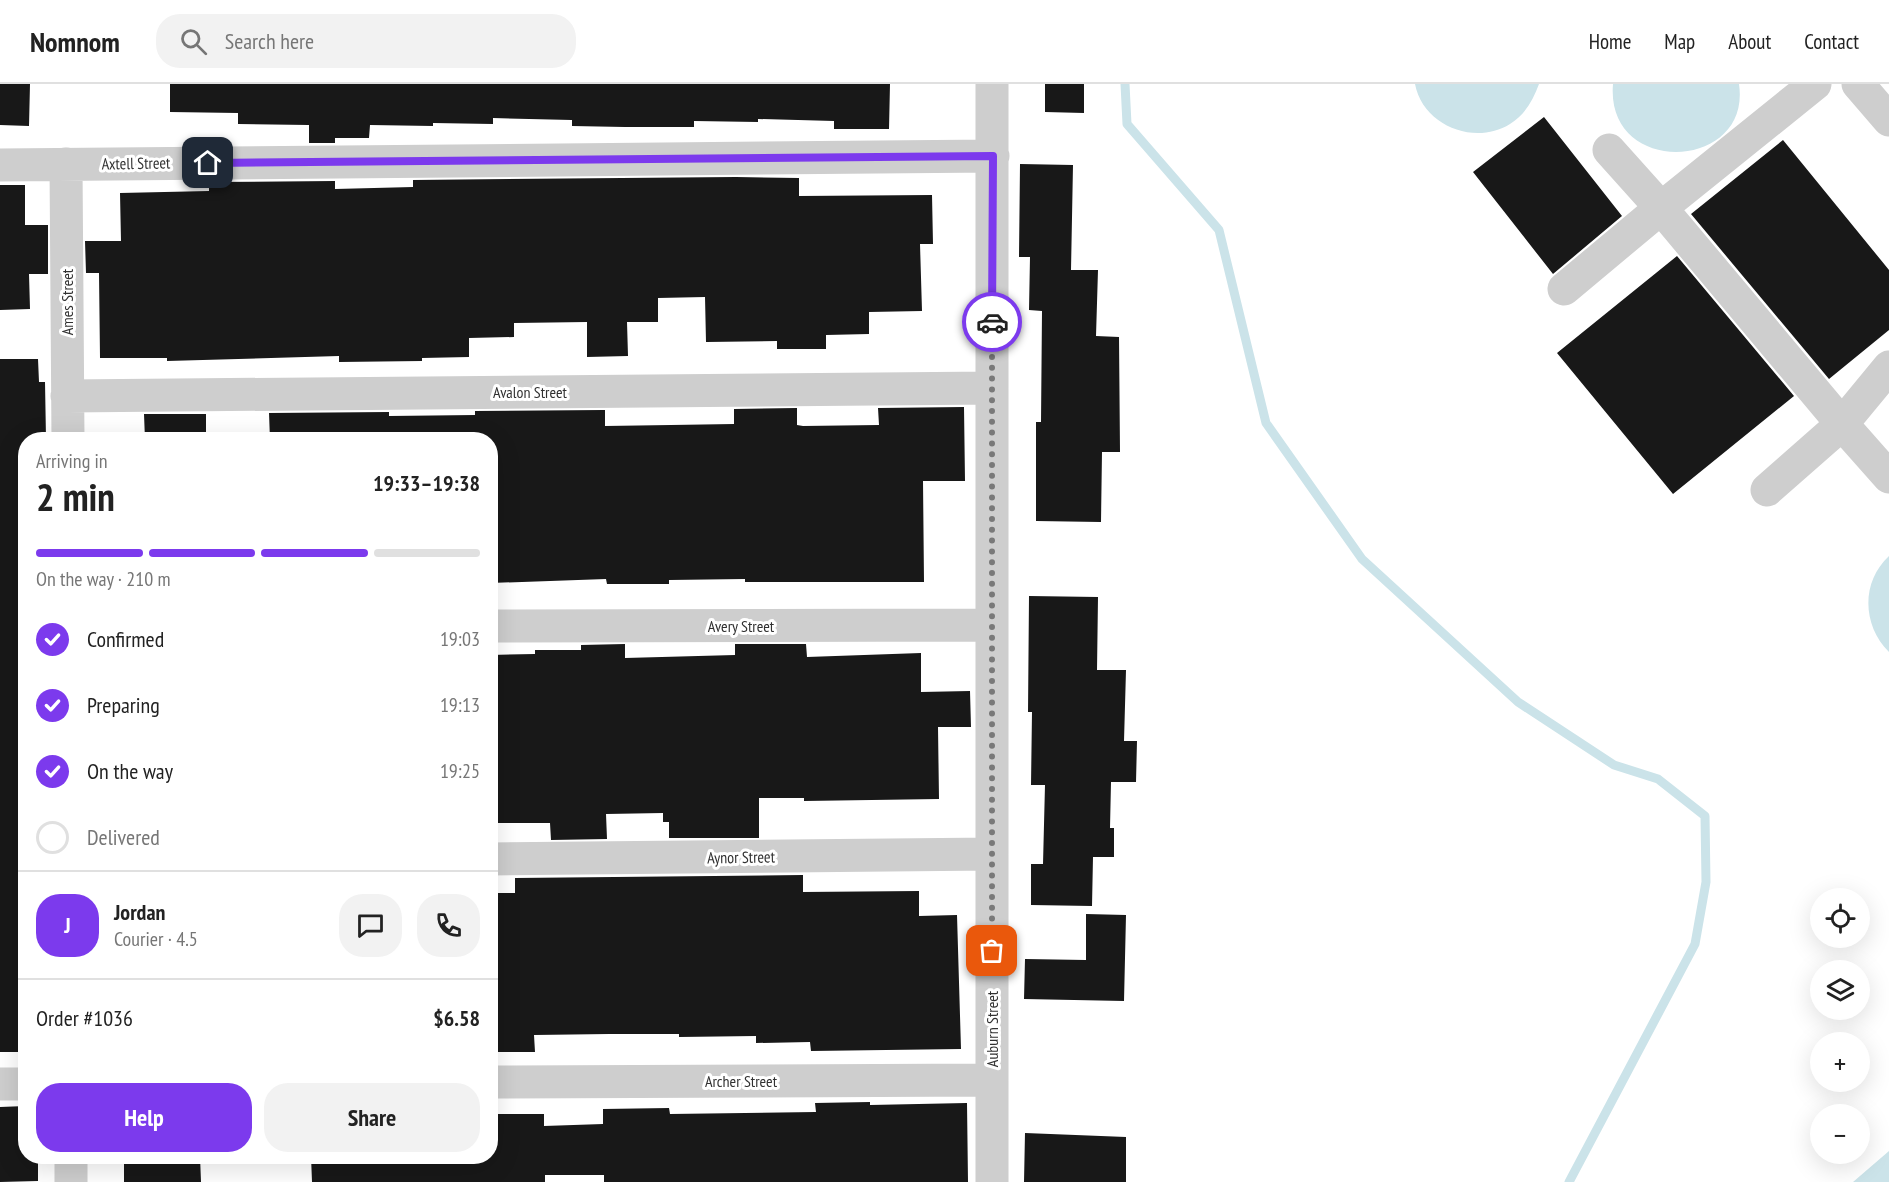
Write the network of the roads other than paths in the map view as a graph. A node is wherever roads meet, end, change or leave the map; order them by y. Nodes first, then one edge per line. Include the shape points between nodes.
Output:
1 (992, 84) edge
2 (1815, 84) edge
3 (1858, 84) edge
4 (1889, 120) edge
5 (1609, 150) dead end
6 (993, 156) junction
7 (66, 164) junction
8 (0, 165) edge
9 (1661, 208) junction
10 (1564, 289) dead end
11 (1889, 367) edge
12 (992, 388) junction
13 (67, 396) junction
14 (1842, 424) junction
15 (68, 432) edge
16 (1889, 477) edge
17 (1767, 490) dead end
18 (992, 625) junction
19 (498, 626) edge
20 (992, 854) junction
21 (498, 859) edge
22 (992, 1080) junction
23 (498, 1082) edge
24 (0, 1084) edge
25 (18, 1084) edge
26 (71, 1164) edge
27 (71, 1182) edge
28 (992, 1182) edge

1 - 6 street, Auburn Street
2 - 9 street
3 - 4 street
5 - 9 street
6 - 7 street, Axtell Street
6 - 12 street, Auburn Street
7 - 8 street, Axtell Street
7 - 13 street, Ames Street
9 - 10 street
9 - 14 street
11 - 14 street
12 - 13 street, Avalon Street
12 - 18 street, Auburn Street
13 - 15 street, Ames Street
14 - 16 street
14 - 17 street
18 - 19 street, Avery Street
18 - 20 street, Auburn Street
20 - 21 street, Aynor Street
20 - 22 street, Auburn Street
22 - 23 street, Archer Street
22 - 28 street, Auburn Street
24 - 25 street
26 - 27 street

